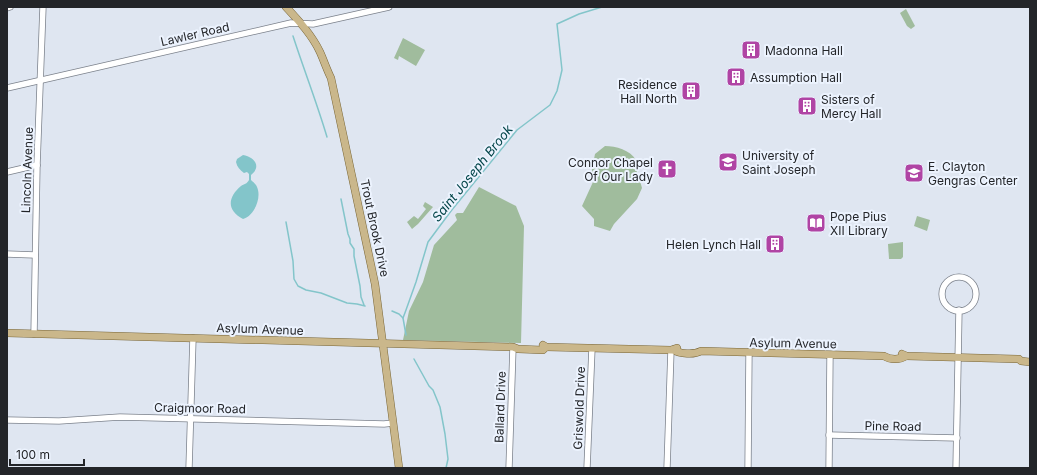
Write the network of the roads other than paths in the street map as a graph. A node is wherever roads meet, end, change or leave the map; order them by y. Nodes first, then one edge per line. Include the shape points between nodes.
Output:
1 (43, 7) edge
2 (286, 7) edge
3 (390, 7) edge
4 (301, 23) junction
5 (41, 80) junction
6 (7, 88) edge
7 (37, 165) junction
8 (7, 172) edge
9 (7, 254) edge
10 (35, 255) junction
11 (959, 310) junction
12 (7, 333) edge
13 (34, 334) junction
14 (193, 338) junction
15 (384, 344) junction
16 (513, 347) junction
17 (592, 348) junction
18 (672, 350) junction
19 (749, 352) junction
20 (830, 354) junction
21 (1030, 357) edge
22 (958, 358) junction
23 (1019, 359) junction
24 (1030, 362) edge
25 (191, 419) junction
26 (7, 420) edge
27 (393, 423) junction
28 (829, 435) junction
29 (957, 438) junction
30 (189, 468) edge
31 (399, 468) edge
32 (509, 468) edge
33 (588, 468) edge
34 (667, 468) edge
35 (748, 468) edge
36 (829, 468) edge
37 (956, 468) edge

1 - 5 street, Lincoln Avenue
2 - 4 main road, Trout Brook Drive
3 - 4 street, Lawler Road via 313,24
4 - 5 street, Lawler Road via 291,23
4 - 15 main road, Trout Brook Drive via 320,52 331,78 375,284
5 - 6 street, Lawler Road
5 - 7 street, Lincoln Avenue
7 - 8 street
7 - 10 street, Lincoln Avenue
9 - 10 street
10 - 13 street, Lincoln Avenue
11 - 11 street via 971,305 976,295 972,283 960,277 948,281 942,294 947,305
11 - 22 street
12 - 13 main road, Asylum Avenue
13 - 14 main road, Asylum Avenue
14 - 15 main road, Asylum Avenue
14 - 25 street
15 - 16 main road, Asylum Avenue
15 - 27 main road, Trout Brook Drive
16 - 17 main road, Asylum Avenue via 542,345
16 - 32 street, Ballard Drive
17 - 18 main road, Asylum Avenue
17 - 33 street, Griswold Drive
18 - 19 main road, Asylum Avenue via 677,348
18 - 34 street
19 - 20 main road, Asylum Avenue
19 - 35 street
20 - 22 main road, Asylum Avenue via 902,354
20 - 28 street
21 - 23 main road, Asylum Avenue
22 - 23 main road, Asylum Avenue
22 - 29 street
23 - 24 main road, Asylum Avenue
25 - 26 street, Craigmoor Road via 120,417 59,421
25 - 27 street, Craigmoor Road
25 - 30 street
27 - 31 main road, Trout Brook Drive
28 - 29 street, Pine Road
28 - 36 street
29 - 37 street

